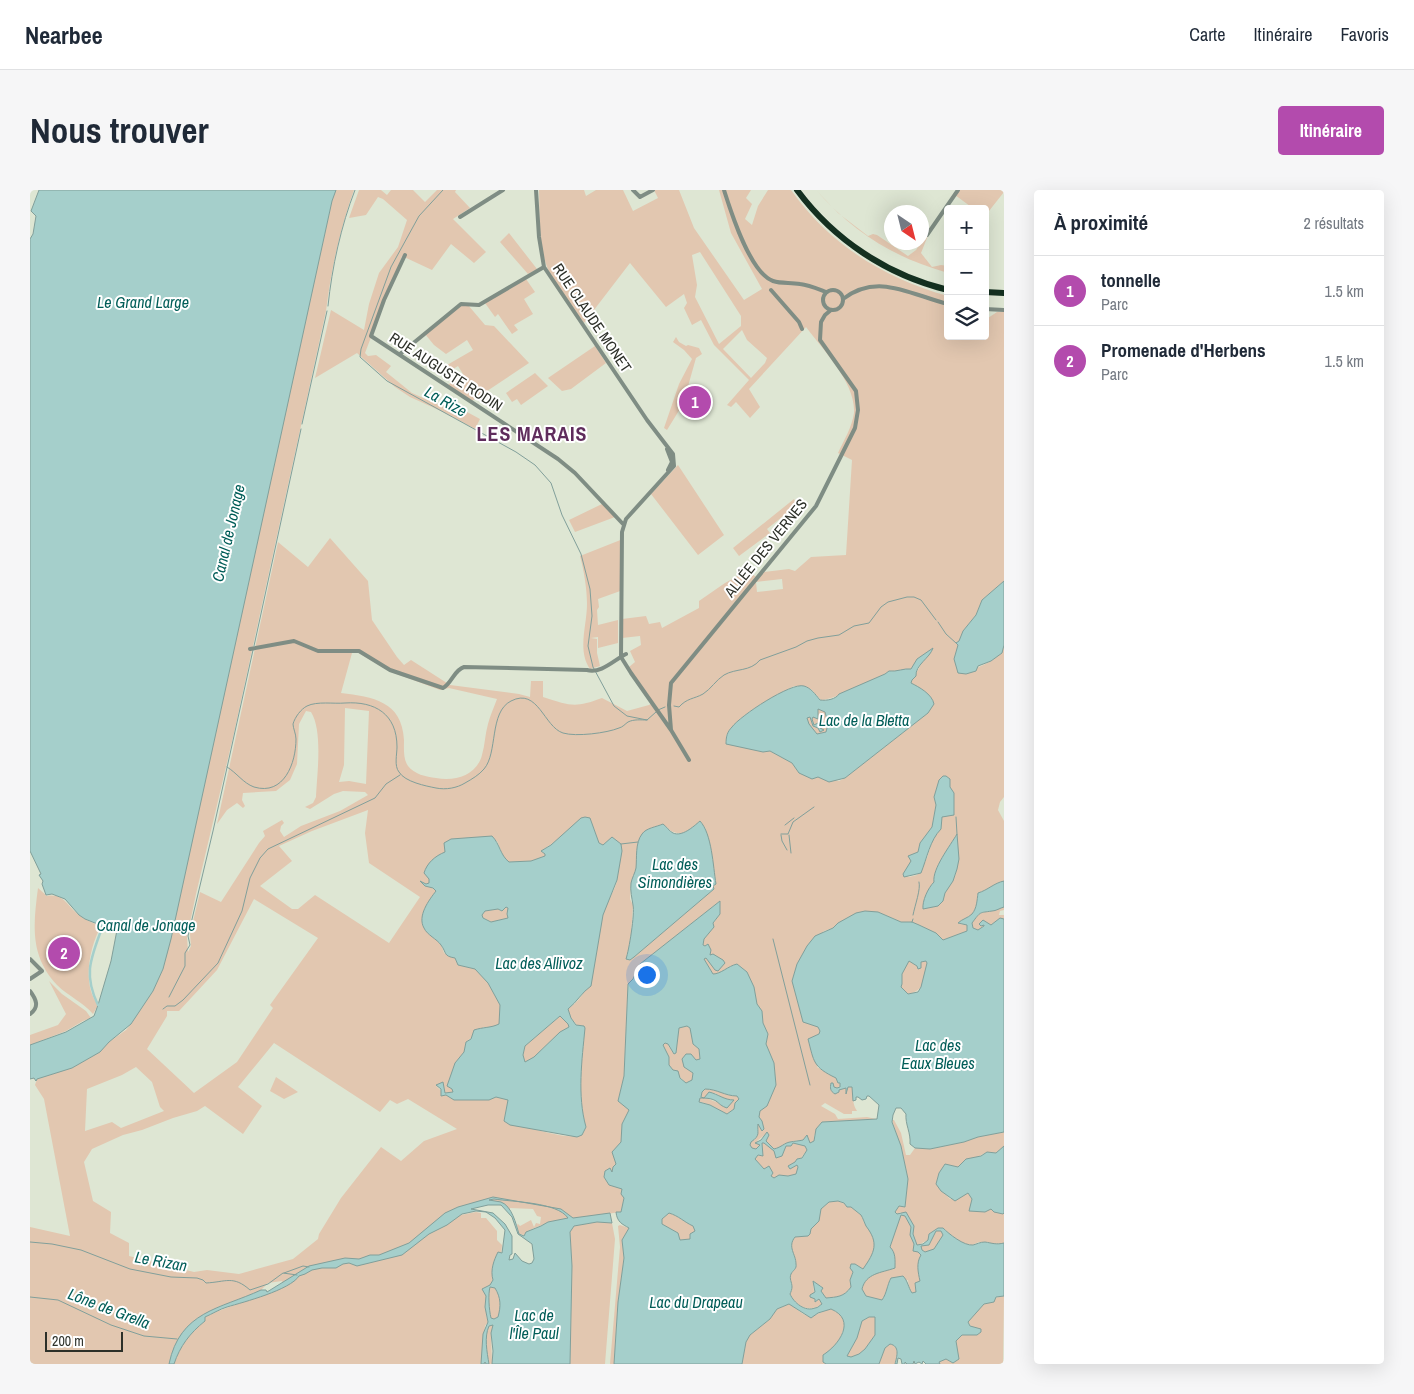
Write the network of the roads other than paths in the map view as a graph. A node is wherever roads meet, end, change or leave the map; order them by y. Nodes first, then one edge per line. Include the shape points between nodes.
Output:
1 (503, 190) edge
2 (536, 190) edge
3 (633, 190) edge
4 (653, 190) edge
5 (724, 190) edge
6 (797, 190) edge
7 (802, 190) edge
8 (958, 190) edge
9 (460, 217) dead end
10 (929, 232) edge
11 (405, 255) dead end
12 (544, 267) junction
13 (944, 285) edge
14 (944, 289) edge
15 (770, 290) dead end
16 (989, 292) edge
17 (841, 293) junction
18 (850, 293) junction
19 (1004, 293) edge
20 (825, 294) junction
21 (989, 296) edge
22 (1004, 297) edge
23 (844, 299) junction
24 (944, 303) edge
25 (825, 307) junction
26 (989, 309) edge
27 (831, 310) junction
28 (1004, 310) edge
29 (825, 315) junction
30 (802, 329) dead end
31 (400, 354) junction
32 (623, 524) junction
33 (253, 649) dead end
34 (626, 654) dead end
35 (621, 657) junction
36 (670, 730) junction
37 (689, 760) dead end
38 (30, 959) edge
39 (30, 979) edge
40 (30, 991) edge
41 (30, 1014) edge

1 - 9 street
2 - 12 street, RUE CLAUDE MONET
3 - 4 street via 640,197
5 - 20 street via 738,232 766,278 802,284
6 - 14 highway via 825,223 867,256 898,274
7 - 13 highway via 828,220 869,253 908,273
8 - 10 street
11 - 31 street, RUE AUGUSTE RODIN via 371,336
12 - 31 street via 479,305 461,304
12 - 32 street, RUE CLAUDE MONET via 664,445 672,462 665,475
15 - 30 street
16 - 19 highway
17 - 18 street
17 - 20 street via 835,290
17 - 23 street
18 - 23 street
18 - 24 street via 867,286 892,286
20 - 25 street
21 - 22 highway
23 - 27 street via 840,308
25 - 27 street
25 - 29 street, ALLÉE DES VERNES
26 - 28 street
27 - 29 street
29 - 36 street, ALLÉE DES VERNES via 821,322 820,341 856,391 858,410 855,428 816,506 671,683
31 - 32 street, RUE AUGUSTE RODIN via 568,467
32 - 35 street
33 - 35 street via 294,641 318,651 359,651 390,670 443,688 460,668 595,671
34 - 35 street
35 - 36 street
36 - 37 street
38 - 39 street via 42,971
40 - 41 street via 37,1004

